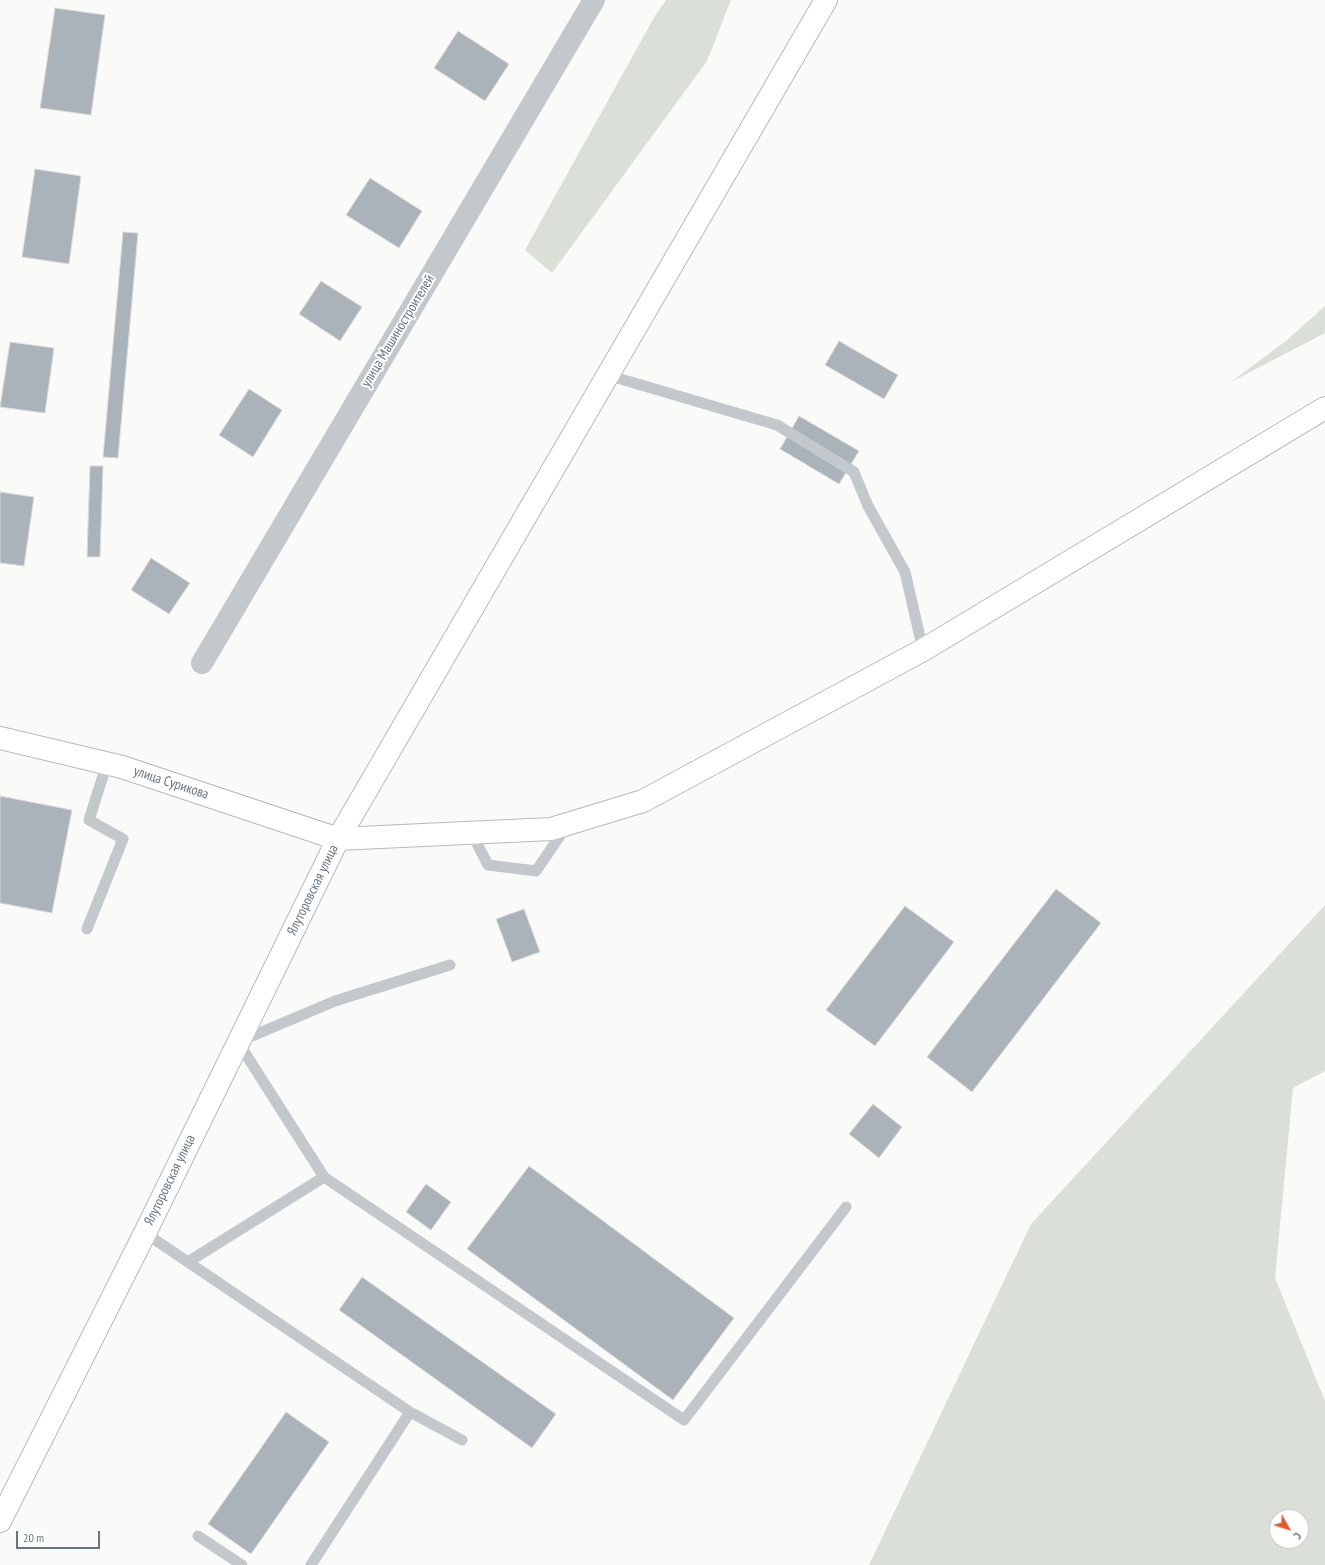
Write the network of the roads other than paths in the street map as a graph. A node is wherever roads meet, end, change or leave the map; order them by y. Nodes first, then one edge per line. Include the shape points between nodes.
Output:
1 (594, 0) edge
2 (826, 0) edge
3 (607, 375) junction
4 (1325, 408) edge
5 (923, 650) junction
6 (202, 662) dead end
7 (0, 738) edge
8 (107, 763) junction
9 (567, 824) junction
10 (471, 832) junction
11 (338, 839) junction
12 (87, 930) dead end
13 (450, 965) dead end
14 (238, 1042) junction
15 (324, 1177) junction
16 (846, 1207) dead end
17 (144, 1233) junction
18 (188, 1262) junction
19 (410, 1412) junction
20 (462, 1440) dead end
21 (0, 1520) edge
22 (198, 1536) dead end
23 (242, 1565) edge
24 (311, 1565) edge

1 - 6 street, улица Машиностроителей
2 - 3 main road, Ялуторовская улица
3 - 5 lane via 777,425 854,472 868,506 905,572
3 - 11 main road, Ялуторовская улица
4 - 5 main road
5 - 9 main road via 643,802
7 - 8 main road, улица Сурикова
8 - 11 main road, улица Сурикова
8 - 12 lane via 89,820 123,839
9 - 10 main road via 551,829
9 - 10 lane via 536,871 488,865
10 - 11 main road
11 - 14 main road, Ялуторовская улица
13 - 14 lane via 335,1001
14 - 15 lane
14 - 17 main road, Ялуторовская улица
15 - 16 lane via 684,1420
15 - 18 lane
17 - 18 lane
17 - 21 main road, Ялуторовская улица
18 - 19 lane
19 - 20 lane
19 - 24 lane
22 - 23 lane

